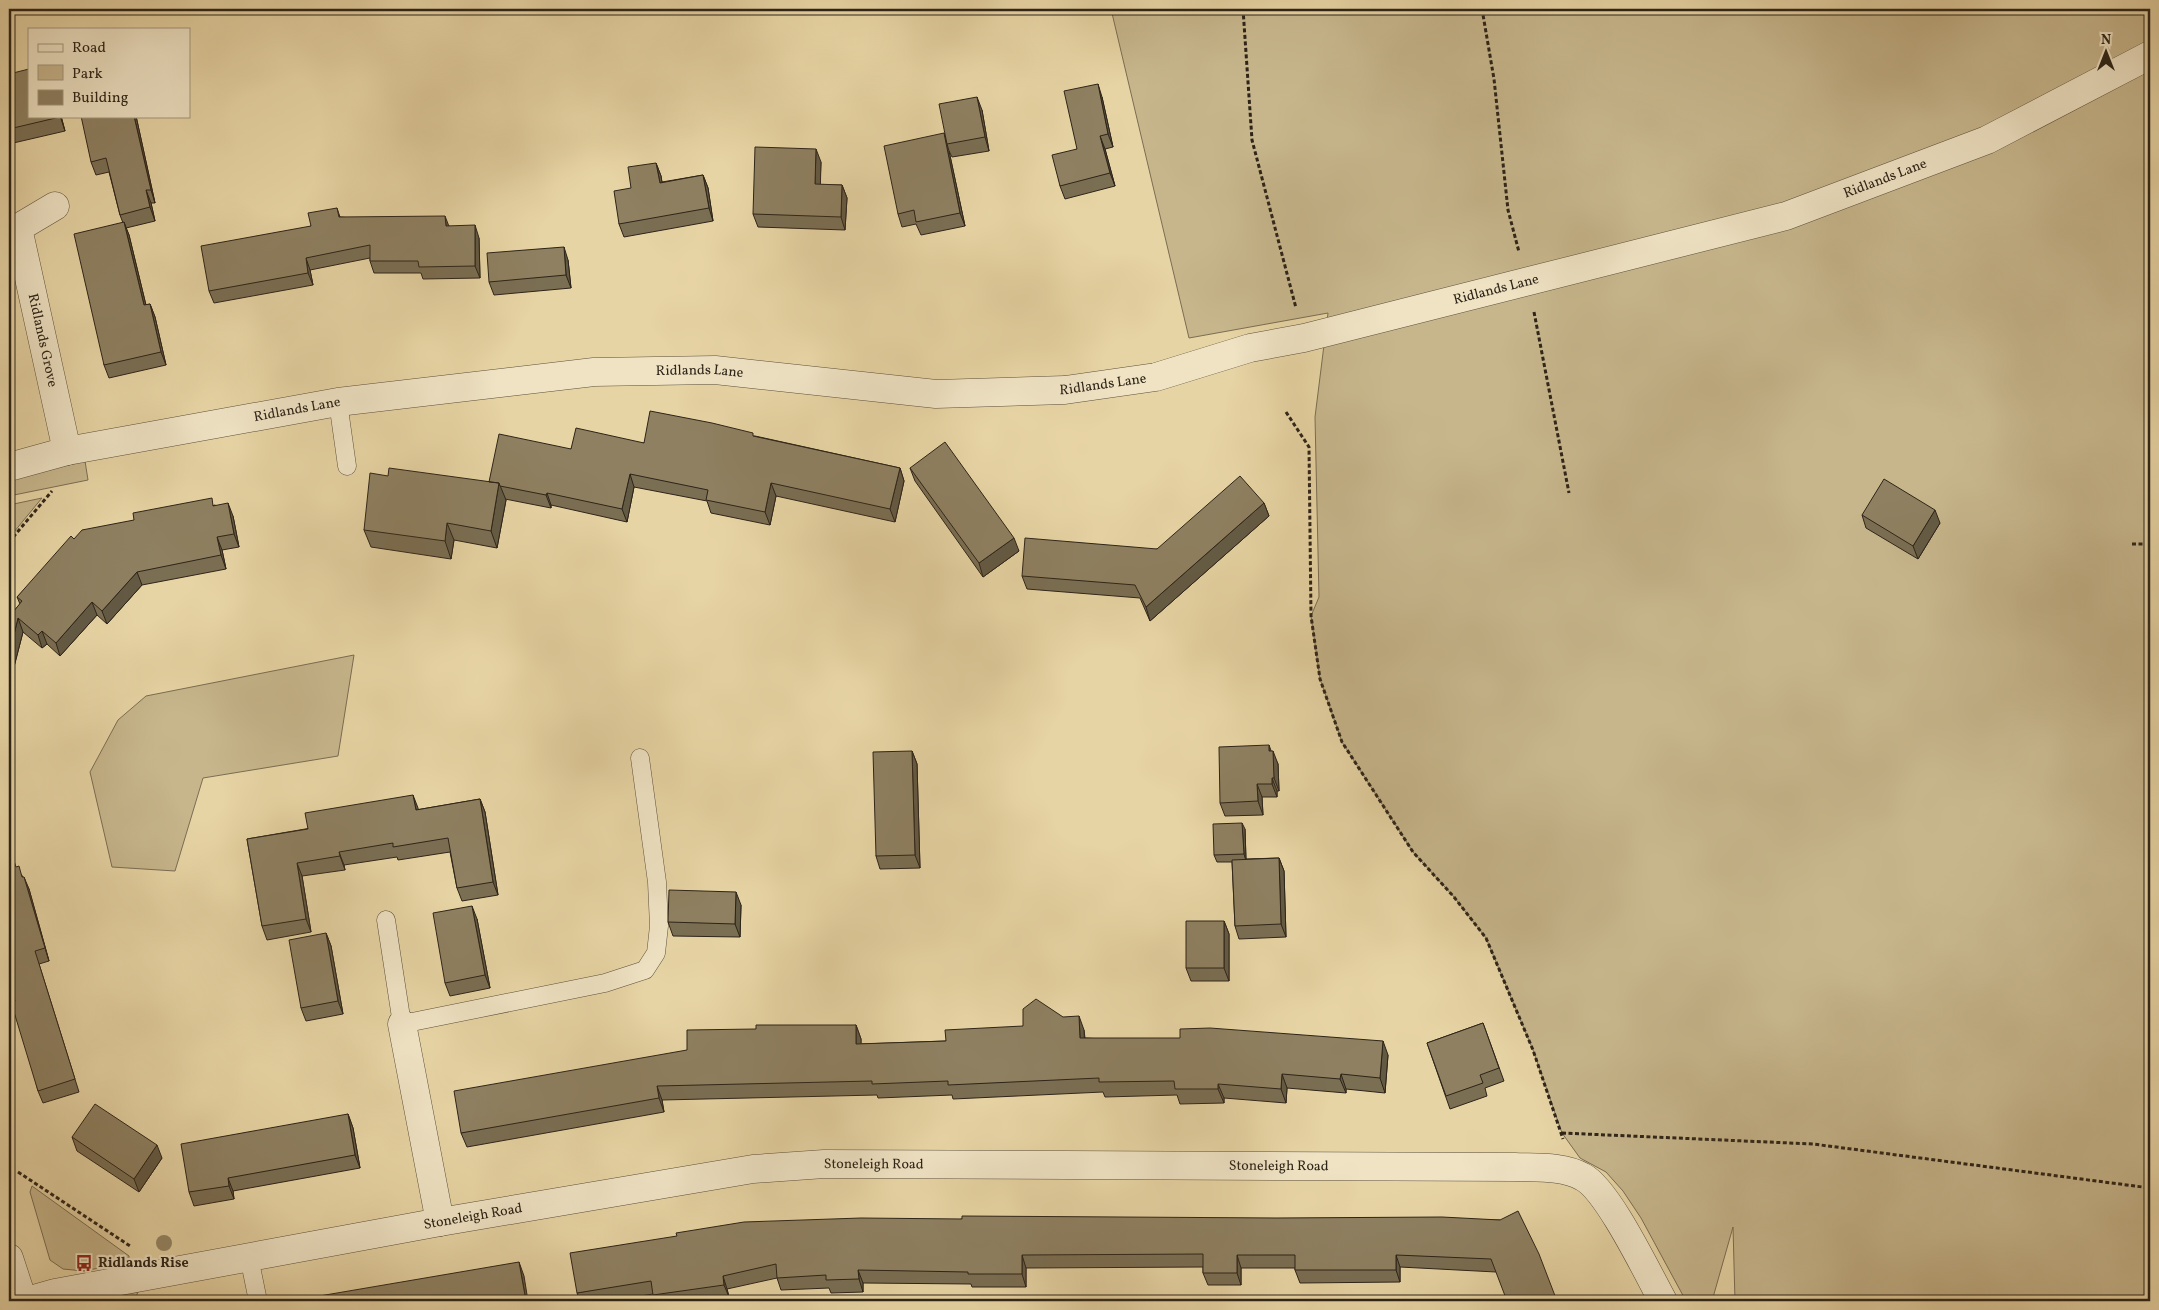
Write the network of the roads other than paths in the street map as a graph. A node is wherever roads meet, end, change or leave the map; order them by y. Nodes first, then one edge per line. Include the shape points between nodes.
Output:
1 (2150, 55) edge
2 (55, 206) dead end
3 (14, 228) edge
4 (338, 402) junction
5 (67, 451) junction
6 (347, 466) dead end
7 (9, 467) edge
8 (640, 758) dead end
9 (386, 920) dead end
10 (402, 1024) junction
11 (440, 1222) junction
12 (248, 1257) junction
13 (9, 1258) edge
14 (22, 1301) edge
15 (27, 1301) edge
16 (258, 1301) edge
17 (1664, 1301) edge

1 - 4 street, Ridlands Lane via 1987,140 1786,216 1304,338 1250,348 1156,376 1065,390 936,394 715,370 594,372
2 - 3 street, Ridlands Grove
3 - 5 street, Ridlands Grove
4 - 5 street, Ridlands Lane
4 - 6 lane
5 - 7 street, Ridlands Lane
8 - 10 lane via 657,882 659,926 656,953 645,970 606,983
9 - 10 lane
10 - 11 street
11 - 12 street, Stoneleigh Road
11 - 17 street, Stoneleigh Road via 753,1169 824,1164 1515,1167 1568,1171 1584,1178 1609,1205
12 - 15 street, Stoneleigh Road
12 - 16 lane
13 - 14 street

